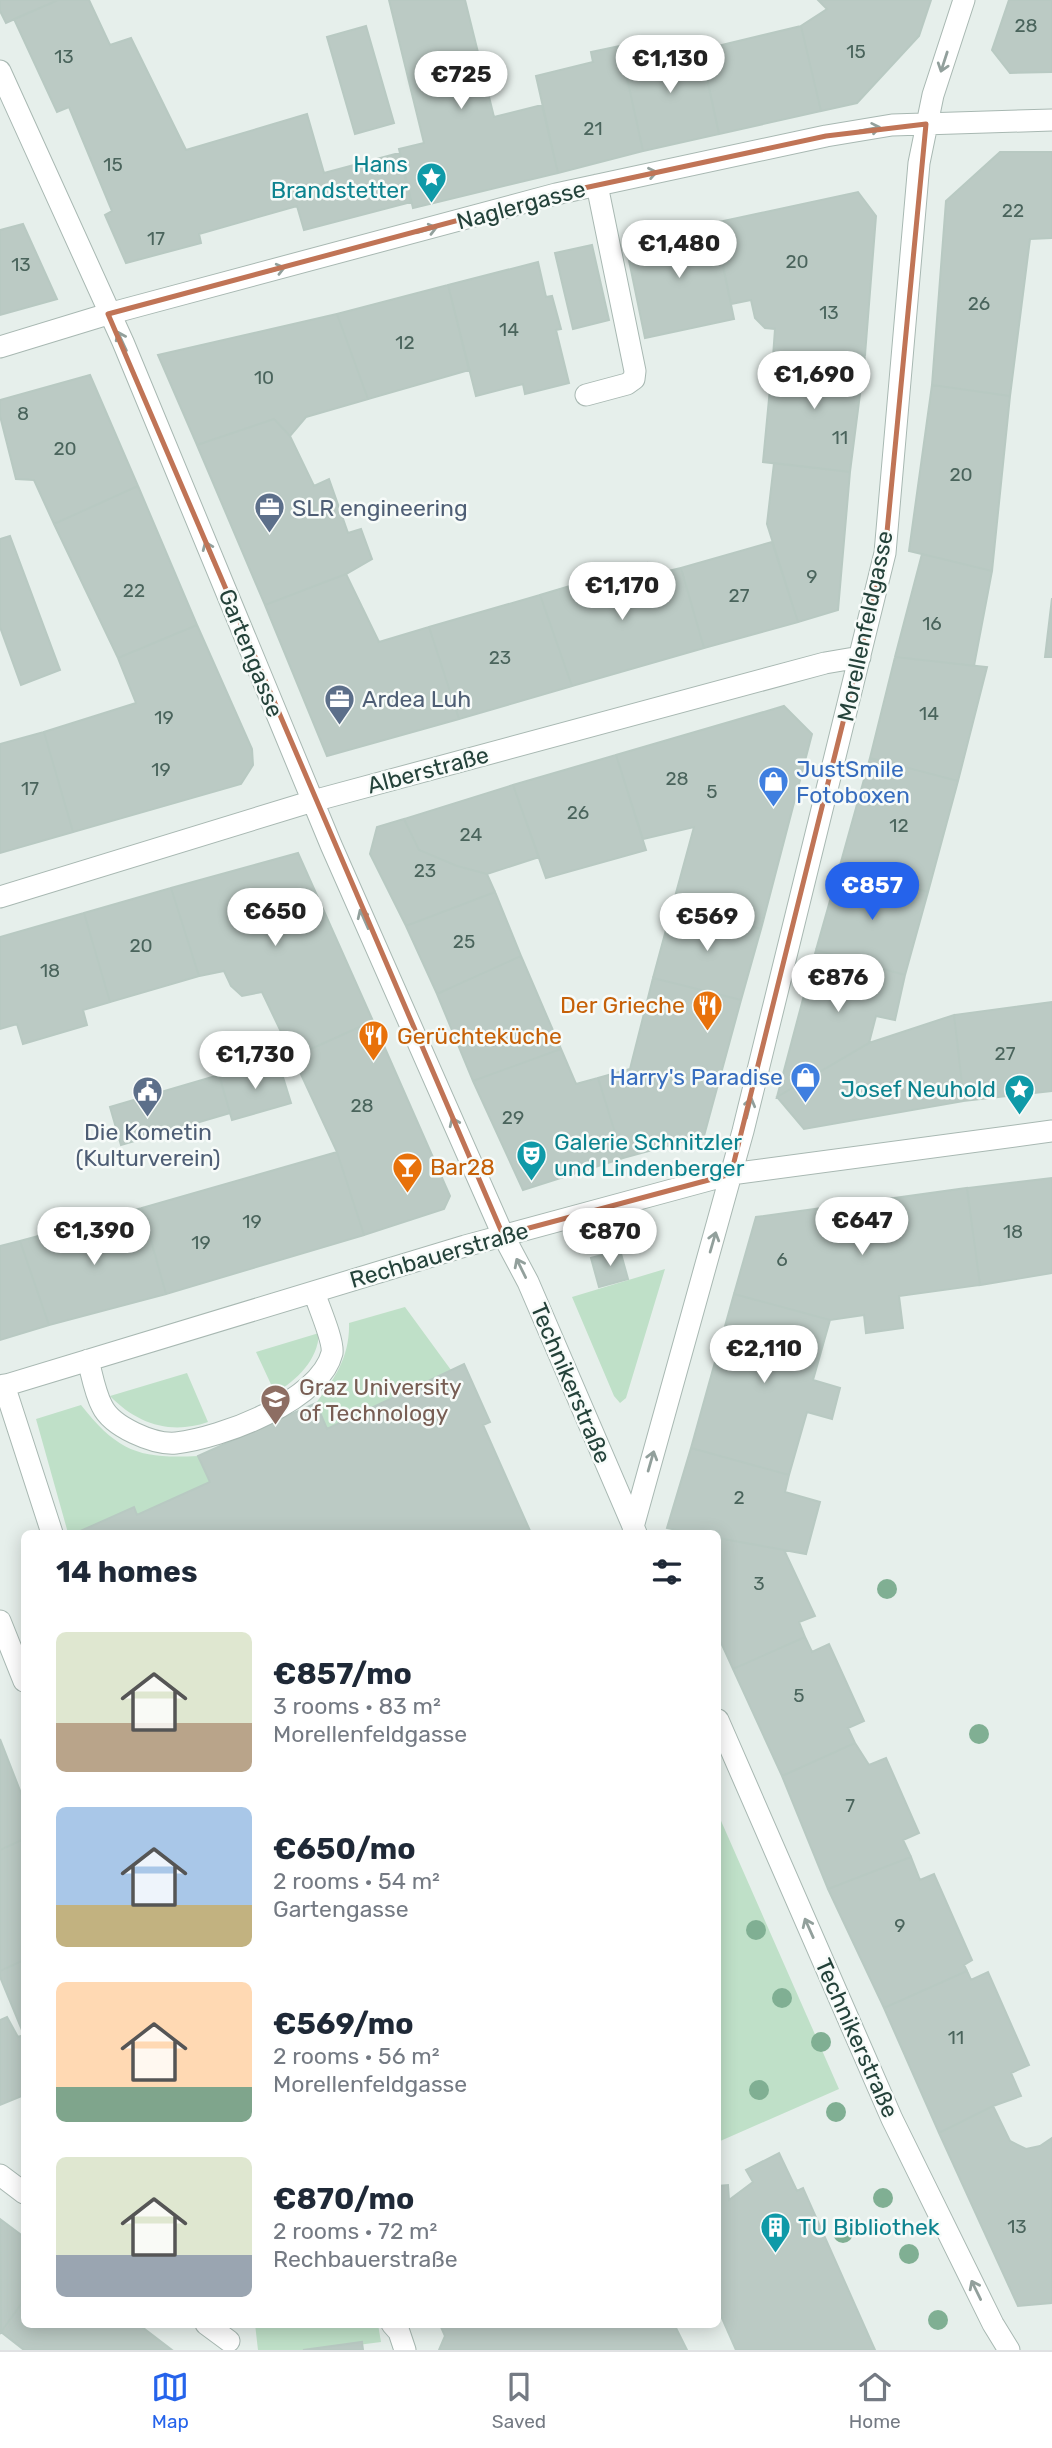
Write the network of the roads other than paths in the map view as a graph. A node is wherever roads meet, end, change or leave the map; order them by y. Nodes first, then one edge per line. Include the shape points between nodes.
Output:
1 (964, 0) edge
2 (0, 72) edge
3 (1052, 120) edge
4 (926, 124) junction
5 (597, 185) junction
6 (108, 314) junction
7 (0, 347) edge
8 (586, 395) dead end
9 (860, 657) junction
10 (313, 801) junction
11 (0, 897) edge
12 (1052, 1132) edge
13 (731, 1174) junction
14 (503, 1235) junction
15 (314, 1292) junction
16 (88, 1360) junction
17 (2, 1386) edge
18 (51, 1530) edge
19 (634, 1530) edge
20 (0, 1621) edge
21 (21, 1674) edge
22 (721, 1727) edge
23 (0, 2175) edge
24 (21, 2191) edge
25 (213, 2328) edge
26 (396, 2328) edge
27 (229, 2338) edge
28 (405, 2350) edge
29 (1009, 2350) edge

1 -> 4 street, Morellenfeldgasse
2 - 6 street, Gartengasse
3 - 4 street, Naglergasse
5 -> 4 street, Naglergasse via 826,136
4 - 9 street, Morellenfeldgasse via 884,553
6 -> 5 street, Naglergasse
5 - 8 street via 635,371 627,384
6 - 7 street, Naglergasse
10 -> 6 street, Gartengasse
9 - 10 street, Alberstraße
13 -> 9 street, Morellenfeldgasse
10 - 11 street, Alberstraße
14 -> 10 street, Gartengasse
12 - 13 street, Rechbauerstraße
13 - 14 street, Rechbauerstraße
19 -> 13 street, Morellenfeldgasse
14 - 15 street, Rechbauerstraße
19 -> 14 street, Technikerstraße via 528,1282
15 - 16 street, Rechbauerstraße
15 - 16 street via 333,1350 324,1372 294,1399 230,1429 175,1443 139,1436 102,1408
16 - 17 street, Rechbauerstraße
17 - 18 street
20 - 21 street
29 -> 22 street, Technikerstraße via 892,2119
23 - 24 street
25 - 27 street
26 - 28 street

